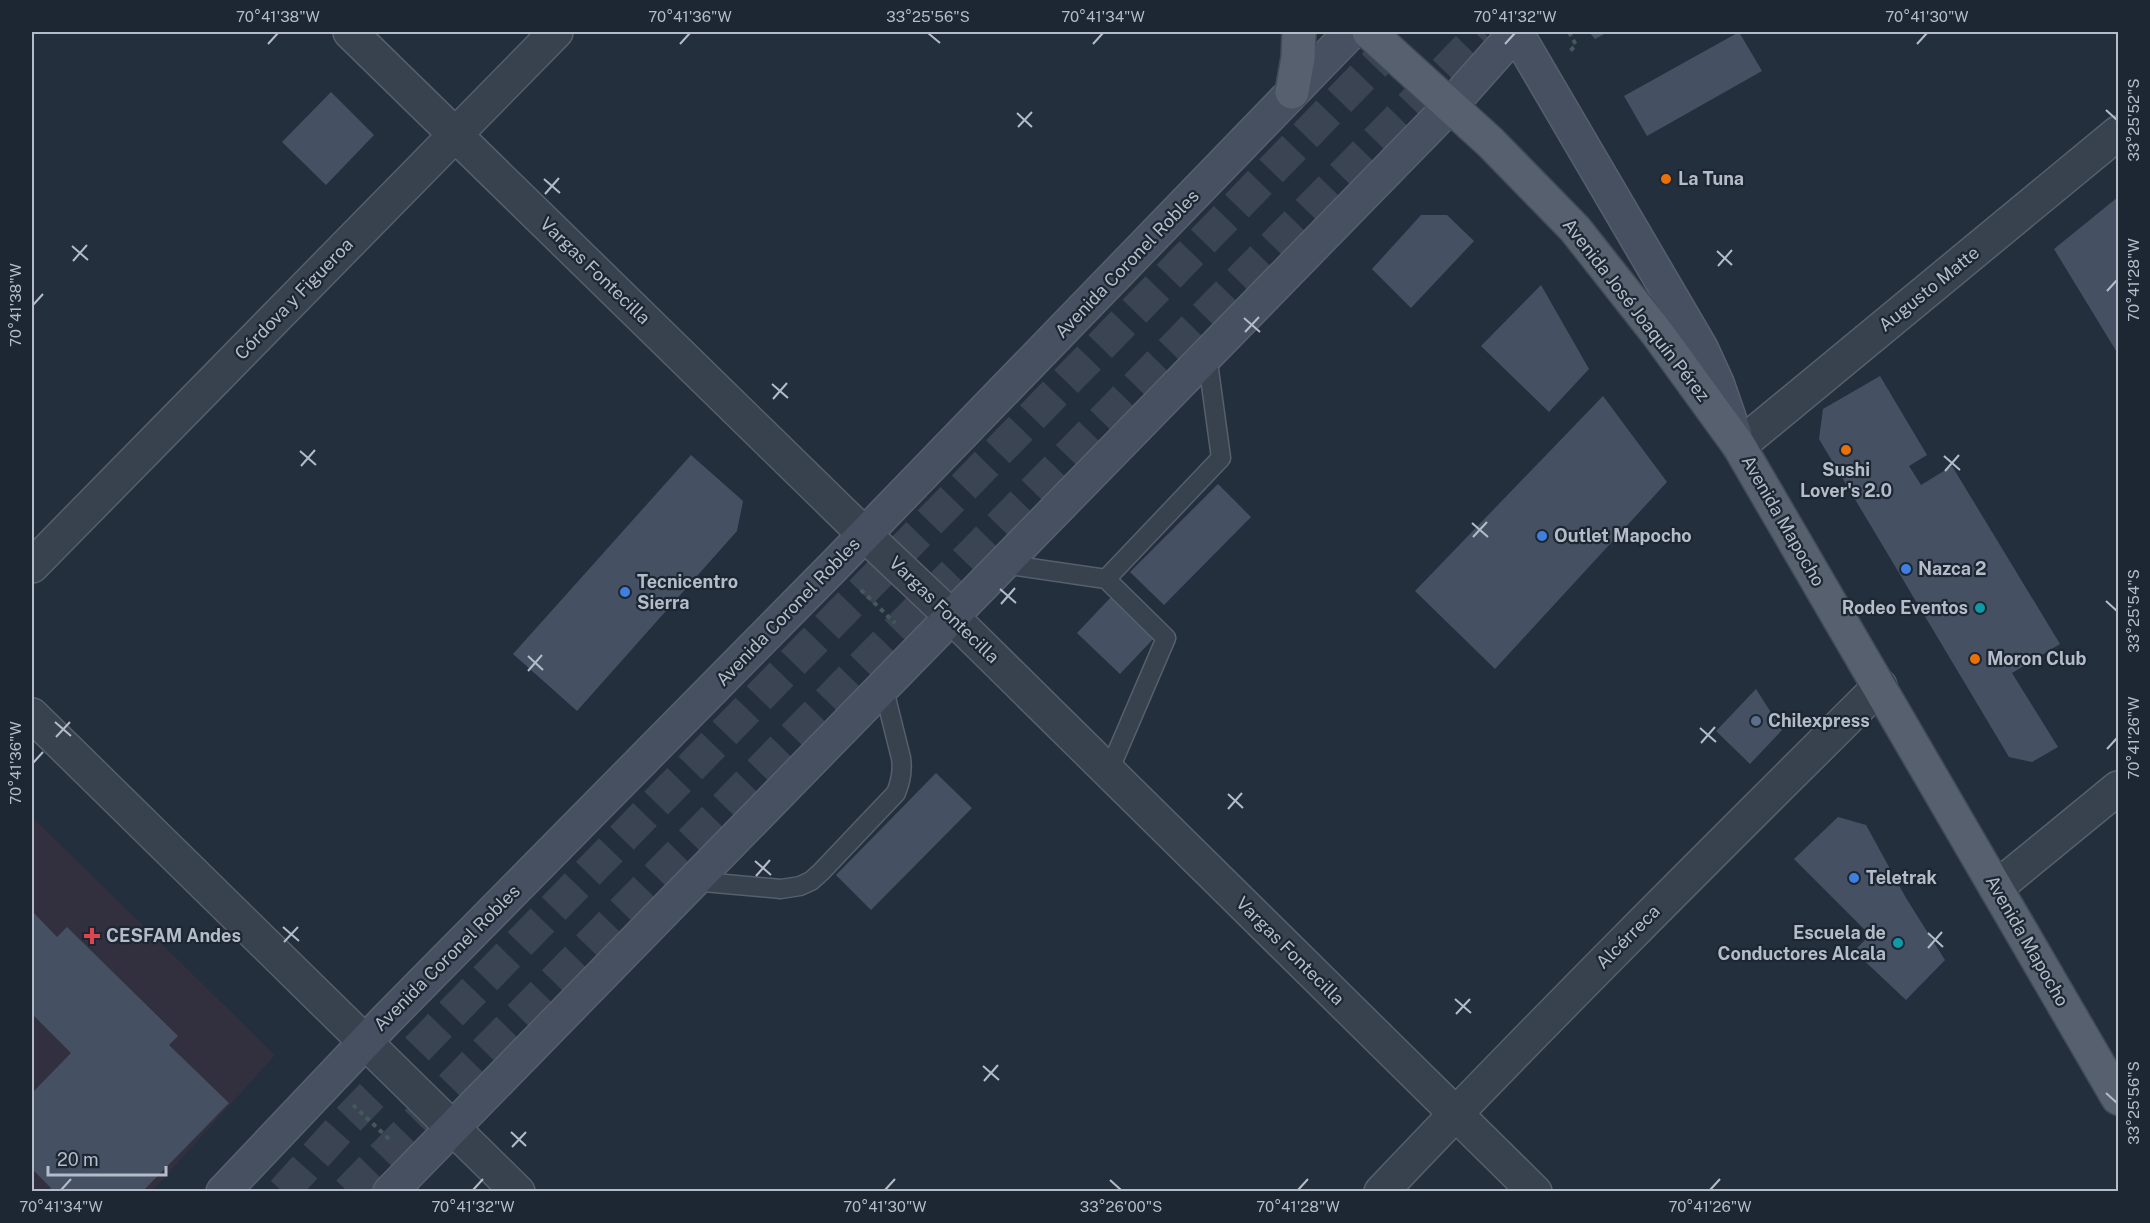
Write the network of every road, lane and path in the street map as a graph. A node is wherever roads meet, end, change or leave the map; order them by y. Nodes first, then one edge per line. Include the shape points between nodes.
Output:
1 (350, 32) edge
2 (556, 32) edge
3 (1299, 32) edge
4 (1352, 32) edge
5 (1369, 32) edge
6 (1516, 32) edge
7 (1292, 92) junction
8 (1450, 105) junction
9 (2118, 133) edge
10 (455, 134) junction
11 (1207, 355) junction
12 (1739, 446) junction
13 (864, 534) junction
14 (1003, 564) junction
15 (835, 565) junction
16 (32, 566) edge
17 (1106, 579) junction
18 (951, 616) junction
19 (921, 648) junction
20 (883, 686) junction
21 (1880, 686) junction
22 (32, 715) edge
23 (1108, 771) junction
24 (2118, 788) edge
25 (693, 881) junction
26 (1996, 888) junction
27 (365, 1041) junction
28 (328, 1081) junction
29 (2118, 1098) edge
30 (1455, 1113) junction
31 (452, 1127) junction
32 (416, 1165) junction
33 (223, 1191) edge
34 (390, 1191) edge
35 (518, 1191) edge
36 (1381, 1191) edge
37 (1534, 1191) edge

1 - 10 street, Vargas Fontecilla
2 - 10 street, Córdova y Figueroa
3 - 7 main road
4 - 7 main road, Avenida Coronel Robles
5 - 8 main road, Avenida José Joaquín Pérez
6 - 8 main road
6 - 12 main road, Avenida Mapocho via 1701,348
7 - 13 main road, Avenida Coronel Robles
8 - 11 main road
8 - 12 main road, Avenida José Joaquín Pérez via 1575,229 1637,306
9 - 12 street, Augusto Matte
10 - 13 street, Vargas Fontecilla
10 - 16 street, Córdova y Figueroa
11 - 14 main road
11 - 17 lane via 1221,458
12 - 21 main road, Avenida Mapocho
13 - 15 main road, Avenida Coronel Robles
13 - 18 street, Vargas Fontecilla
14 - 17 lane
14 - 18 main road
15 - 19 path
15 - 27 main road, Avenida Coronel Robles
17 - 23 lane via 1166,638
18 - 19 main road
18 - 23 street, Vargas Fontecilla
19 - 20 main road
20 - 25 main road
20 - 25 lane via 901,758 901,782 896,793 821,873 806,883 781,889
21 - 26 main road, Avenida Mapocho
21 - 30 street, Alcérreca
22 - 27 street
23 - 30 street, Vargas Fontecilla
24 - 26 street
25 - 31 main road
26 - 29 main road, Avenida Mapocho
27 - 28 main road, Avenida Coronel Robles
27 - 31 street
28 - 32 path
28 - 33 main road, Avenida Coronel Robles
30 - 36 street, Alcérreca
30 - 37 street, Vargas Fontecilla
31 - 32 main road
31 - 35 street
32 - 34 main road

